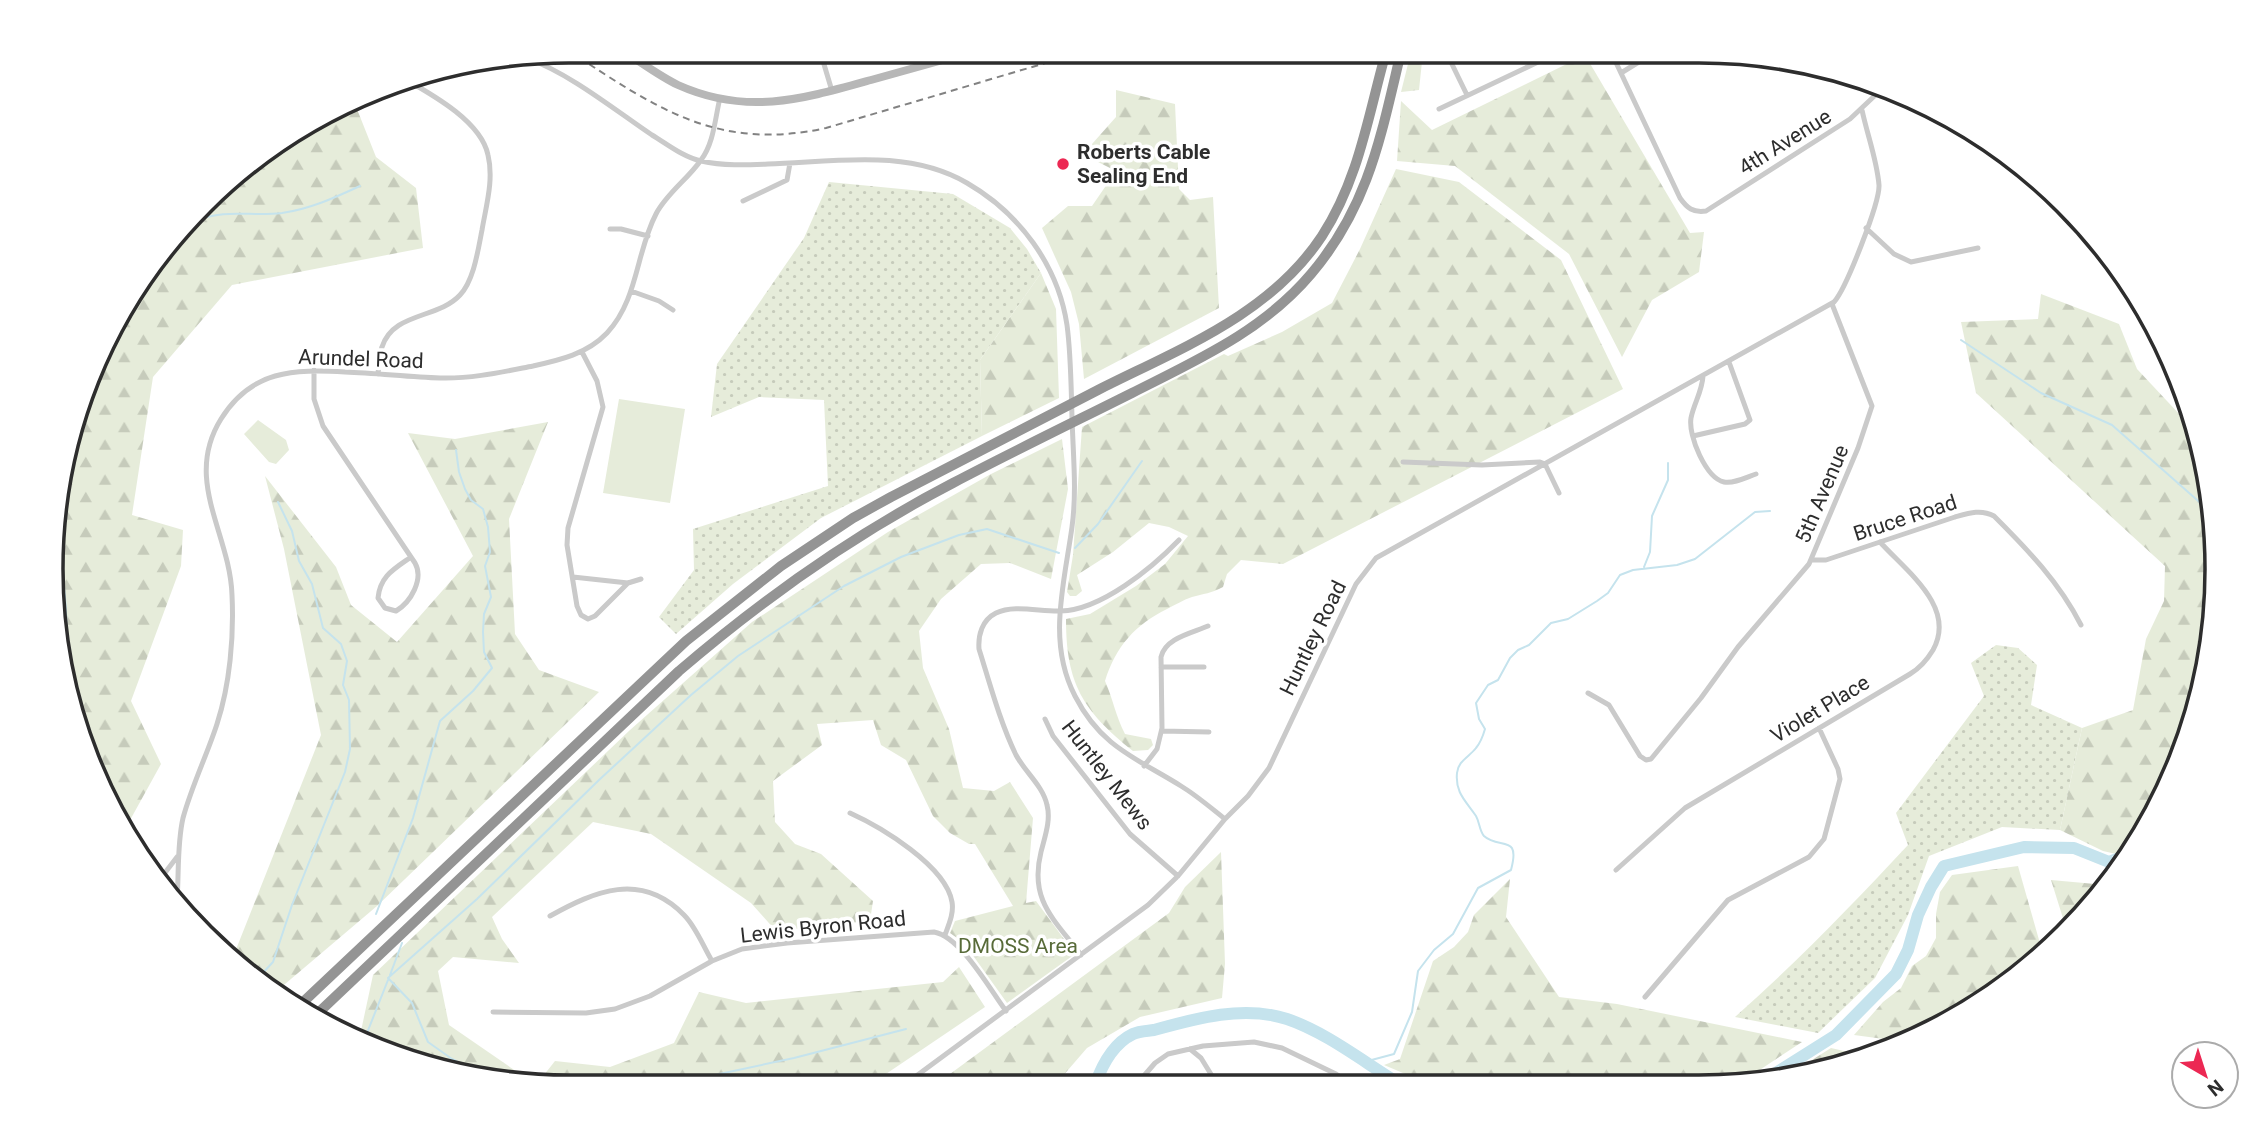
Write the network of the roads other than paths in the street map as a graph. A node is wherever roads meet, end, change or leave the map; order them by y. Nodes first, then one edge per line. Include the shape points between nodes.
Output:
1 (643, 63) edge
2 (824, 63) edge
3 (932, 63) edge
4 (1383, 63) edge
5 (1398, 63) edge
6 (1451, 63) edge
7 (1535, 63) edge
8 (1616, 63) edge
9 (1638, 63) edge
10 (538, 64) edge
11 (1621, 74) junction
12 (417, 87) edge
13 (832, 91) junction
14 (1467, 95) junction
15 (1876, 96) edge
16 (720, 98) junction
17 (1439, 109) dead end
18 (1862, 110) junction
19 (701, 161) junction
20 (790, 163) junction
21 (743, 201) dead end
22 (1867, 228) junction
23 (610, 229) dead end
24 (648, 236) junction
25 (1978, 248) dead end
26 (631, 291) junction
27 (1832, 304) junction
28 (673, 310) dead end
29 (582, 352) junction
30 (1729, 362) junction
31 (314, 370) junction
32 (378, 374) junction
33 (1703, 376) junction
34 (1693, 436) junction
35 (1403, 462) dead end
36 (1545, 464) junction
37 (1756, 474) dead end
38 (1559, 493) dead end
39 (1179, 540) dead end
40 (1880, 542) junction
41 (411, 557) junction
42 (1811, 559) junction
43 (573, 577) junction
44 (641, 579) dead end
45 (610, 580) junction
46 (628, 583) junction
47 (617, 593) junction
48 (1059, 612) junction
49 (2081, 625) dead end
50 (1208, 626) dead end
51 (1161, 667) junction
52 (1204, 667) dead end
53 (1588, 693) dead end
54 (1045, 719) dead end
55 (1819, 728) junction
56 (1162, 732) junction
57 (1209, 733) dead end
58 (1144, 766) junction
59 (850, 813) dead end
60 (1225, 819) junction
61 (179, 854) junction
62 (1616, 870) dead end
63 (165, 873) edge
64 (1178, 876) junction
65 (177, 889) edge
66 (550, 916) dead end
67 (945, 935) junction
68 (1081, 955) junction
69 (712, 961) junction
70 (1645, 997) dead end
71 (305, 1000) edge
72 (321, 1010) edge
73 (1006, 1011) junction
74 (493, 1012) dead end
75 (1190, 1049) junction
76 (918, 1075) edge
77 (1144, 1075) edge
78 (1211, 1075) edge
79 (1338, 1075) edge

1 - 16 main road via 677,84
2 - 13 street
3 - 13 main road
4 - 71 highway via 1361,152 1345,195 1310,252 1264,299 1205,336 853,518 781,566 638,684
5 - 72 highway via 1377,151 1355,211 1313,273 1278,308 1223,346 904,509 808,569 679,671
6 - 14 street
7 - 14 street
8 - 11 street
9 - 11 street
10 - 19 street
11 - 18 street, 4th Avenue via 1680,198 1697,212 1706,211
12 - 32 street via 448,106 476,133 488,153 490,189 467,285 453,302 394,328 382,347
13 - 16 main road via 782,102
14 - 17 street
15 - 18 street, 4th Avenue
16 - 19 street, Arundel Road
18 - 22 street via 1879,185
19 - 20 street
19 - 24 street, Arundel Road via 660,206
20 - 21 street via 781,185
20 - 48 street via 867,159 939,170 993,201 1028,236 1054,279 1067,324 1075,496
22 - 25 street via 1906,261
22 - 27 street
23 - 24 street
24 - 26 street, Arundel Road
26 - 28 street
26 - 29 street, Arundel Road via 608,331
27 - 30 street, Huntley Road
27 - 42 street, 5th Avenue via 1872,410
29 - 32 street, Arundel Road via 460,378
29 - 43 street via 597,381 603,407 568,528
30 - 33 street, Huntley Road
30 - 34 street via 1750,420
31 - 32 street, Arundel Road
31 - 41 street via 314,399 323,426
31 - 61 street, Arundel Road via 279,374 246,391 222,418 210,442 207,491 227,555 232,622 222,705 187,805
33 - 34 street via 1691,418
33 - 36 street, Huntley Road
34 - 37 street via 1715,478 1730,483
35 - 36 street
36 - 38 street
36 - 60 street, Huntley Road via 1392,548 1365,570 1269,768
39 - 48 street via 1112,592 1093,603
40 - 42 street, Bruce Road via 1826,560
40 - 49 street, Bruce Road via 1970,513 1987,512 2032,554
40 - 55 street, Violet Place via 1932,601 1940,622 1938,639 1916,670
41 - 41 street via 381,582 377,598 385,608 402,607 418,581
42 - 53 street, 5th Avenue via 1651,759 1640,757 1609,705
43 - 45 street
43 - 47 street via 584,618 595,616
44 - 46 street
45 - 46 street
45 - 47 street
46 - 47 street
48 - 58 street via 1061,659 1076,698 1096,728
48 - 68 street via 996,613 978,637 1015,752 1048,805 1048,827 1036,874 1038,890
50 - 51 street via 1168,644
51 - 52 street
51 - 56 street
54 - 64 street, Huntley Mews via 1053,736 1130,834
55 - 62 street, Violet Place via 1685,808
55 - 70 street via 1840,779 1820,846 1809,857 1728,900
56 - 57 street
56 - 58 street via 1157,749
58 - 60 street
59 - 67 street via 883,831 944,882 953,908
60 - 64 street, Huntley Road
61 - 63 street, Arundel Road
61 - 65 street, Arundel Road
64 - 68 street, Huntley Road via 1148,905
66 - 69 street via 604,891 642,891 684,915
67 - 69 street, Lewis Byron Road via 926,932 761,946
67 - 73 street
68 - 73 street, Huntley Road
69 - 74 street, Lewis Byron Road via 650,996 615,1009
73 - 76 street, Huntley Road
75 - 77 street via 1168,1054
75 - 78 street
75 - 79 street via 1264,1042

